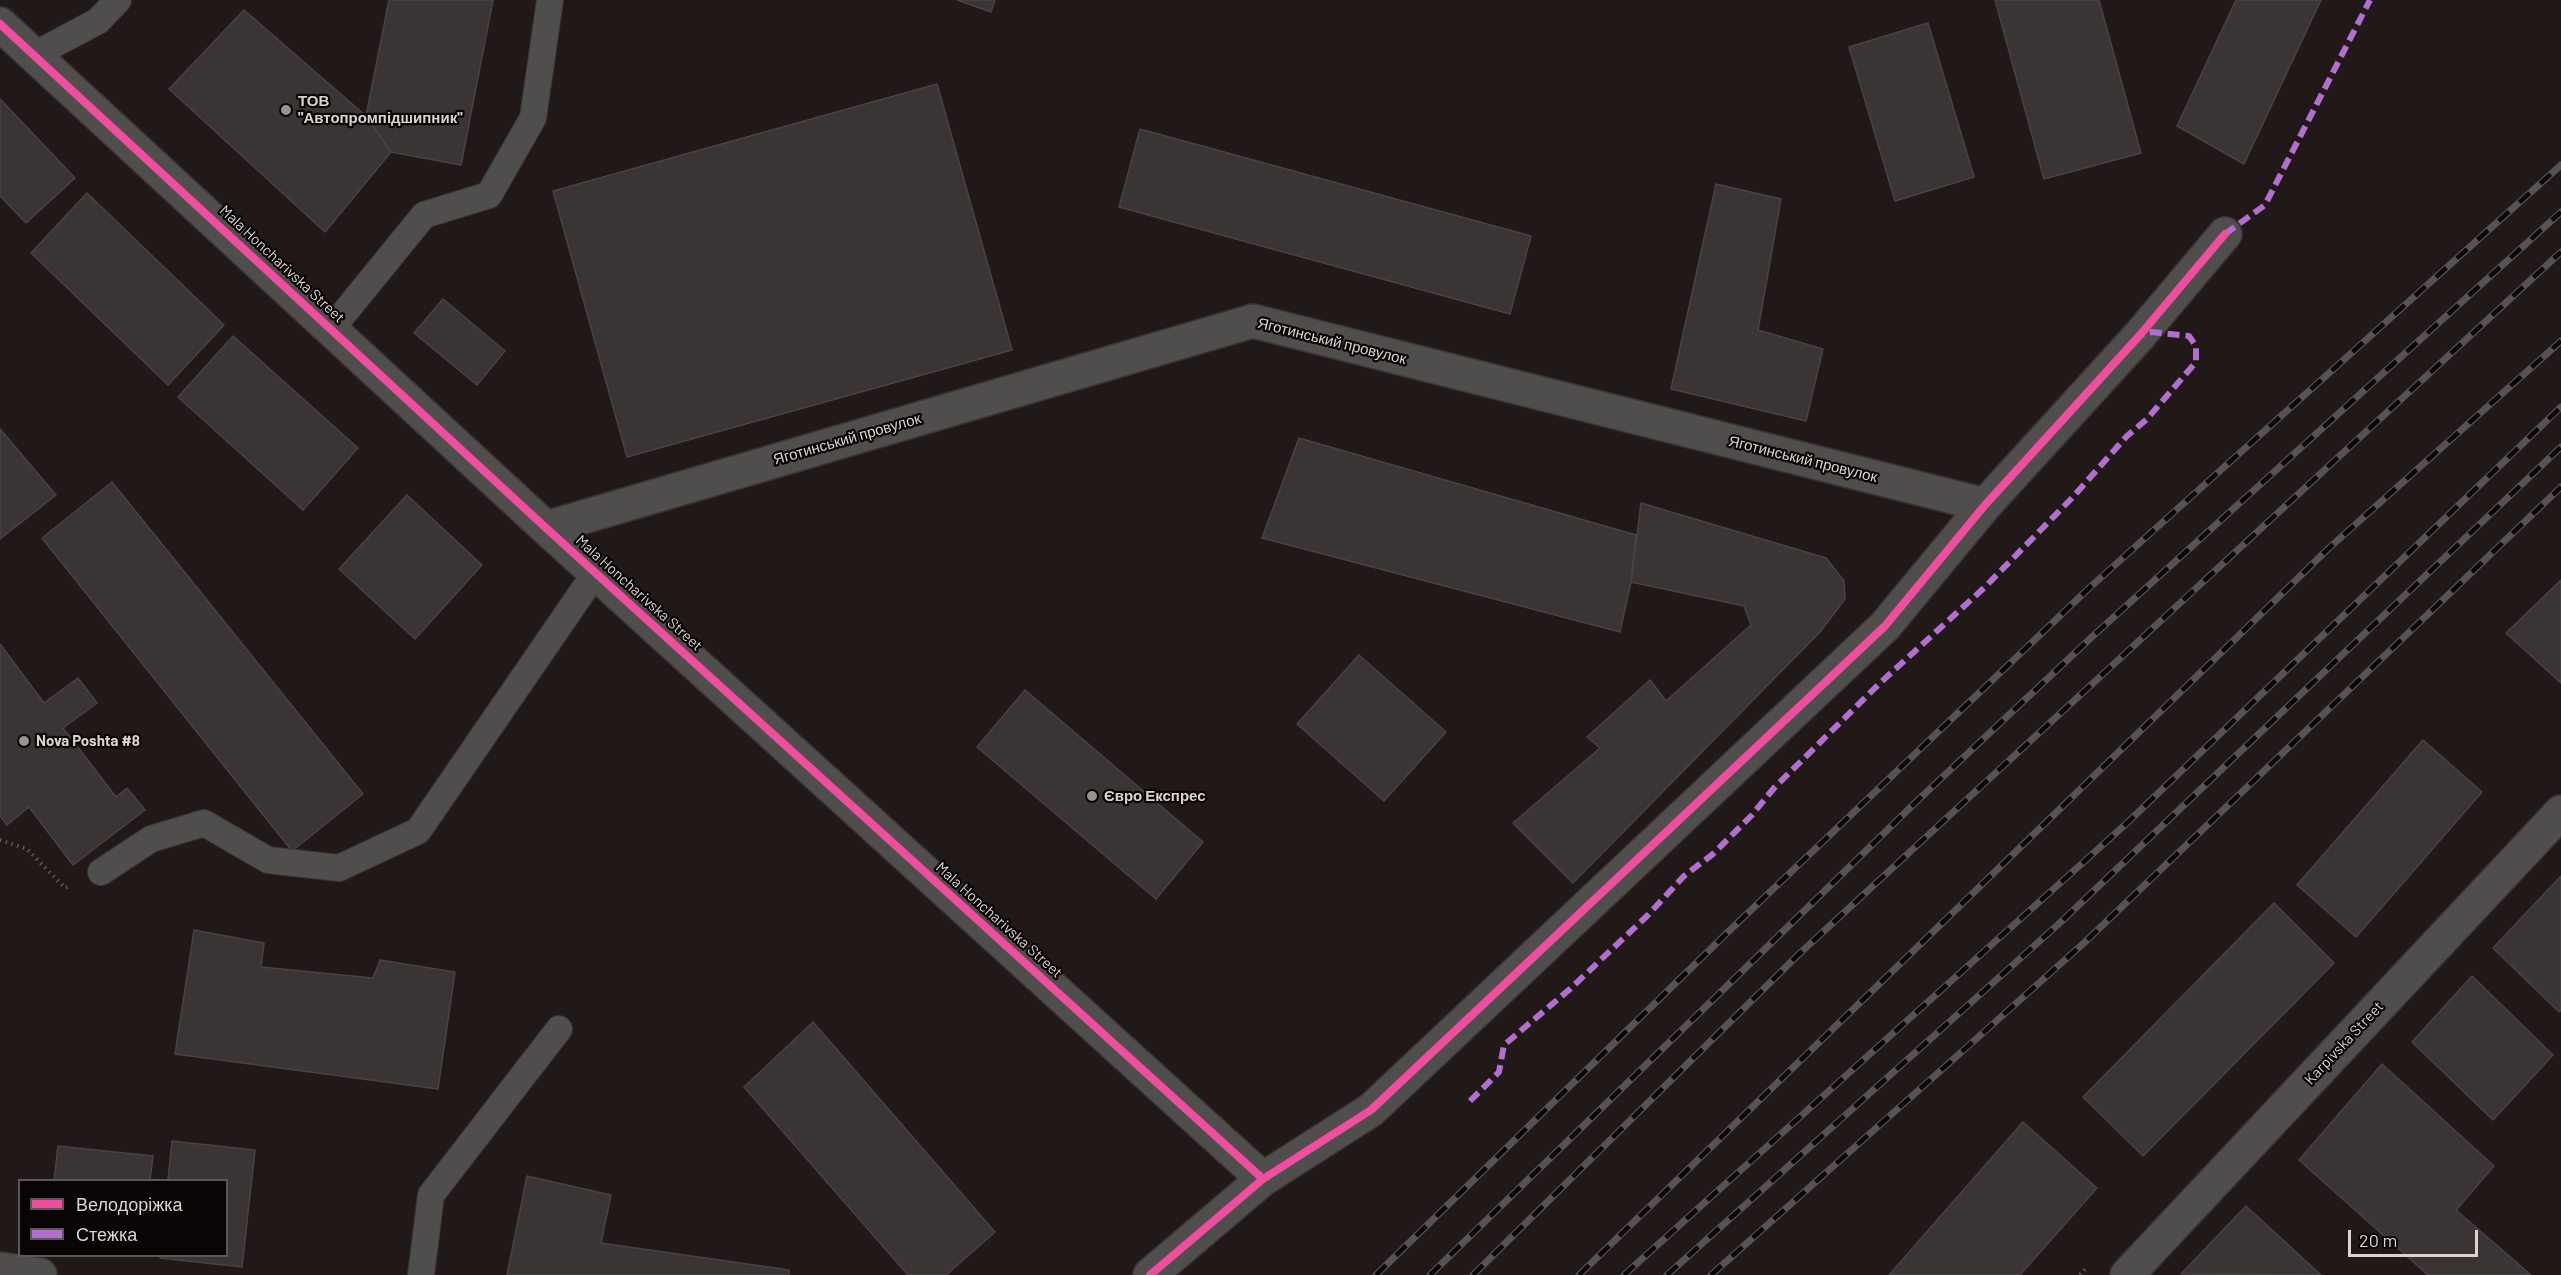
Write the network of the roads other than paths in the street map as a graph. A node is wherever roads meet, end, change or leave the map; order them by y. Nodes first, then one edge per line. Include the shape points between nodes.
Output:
1 (118, 0) edge
2 (550, 0) edge
3 (0, 24) edge
4 (34, 55) junction
5 (2225, 234) dead end
6 (332, 328) junction
7 (1985, 505) junction
8 (546, 528) junction
9 (596, 572) junction
10 (2561, 812) edge
11 (101, 872) road end
12 (559, 1029) dead end
13 (1263, 1179) junction
14 (0, 1269) edge
15 (40, 1275) edge
16 (421, 1275) edge
17 (1150, 1275) edge
18 (2127, 1275) edge

1 - 4 lane via 98,21
2 - 6 lane via 533,118 489,195 424,215
3 - 4 street, Mala Honcharivska Street
4 - 6 street, Mala Honcharivska Street
5 - 7 street via 2140,335
6 - 8 street, Mala Honcharivska Street
7 - 8 street, Яготинський провулок via 1254,321
7 - 13 street via 1885,626 1371,1110
8 - 9 street, Mala Honcharivska Street
9 - 11 lane via 418,831 339,868 268,860 204,823 151,839
9 - 13 street, Mala Honcharivska Street
10 - 18 street, Karpivska Street
12 - 16 lane via 431,1195
13 - 17 street
14 - 15 street

